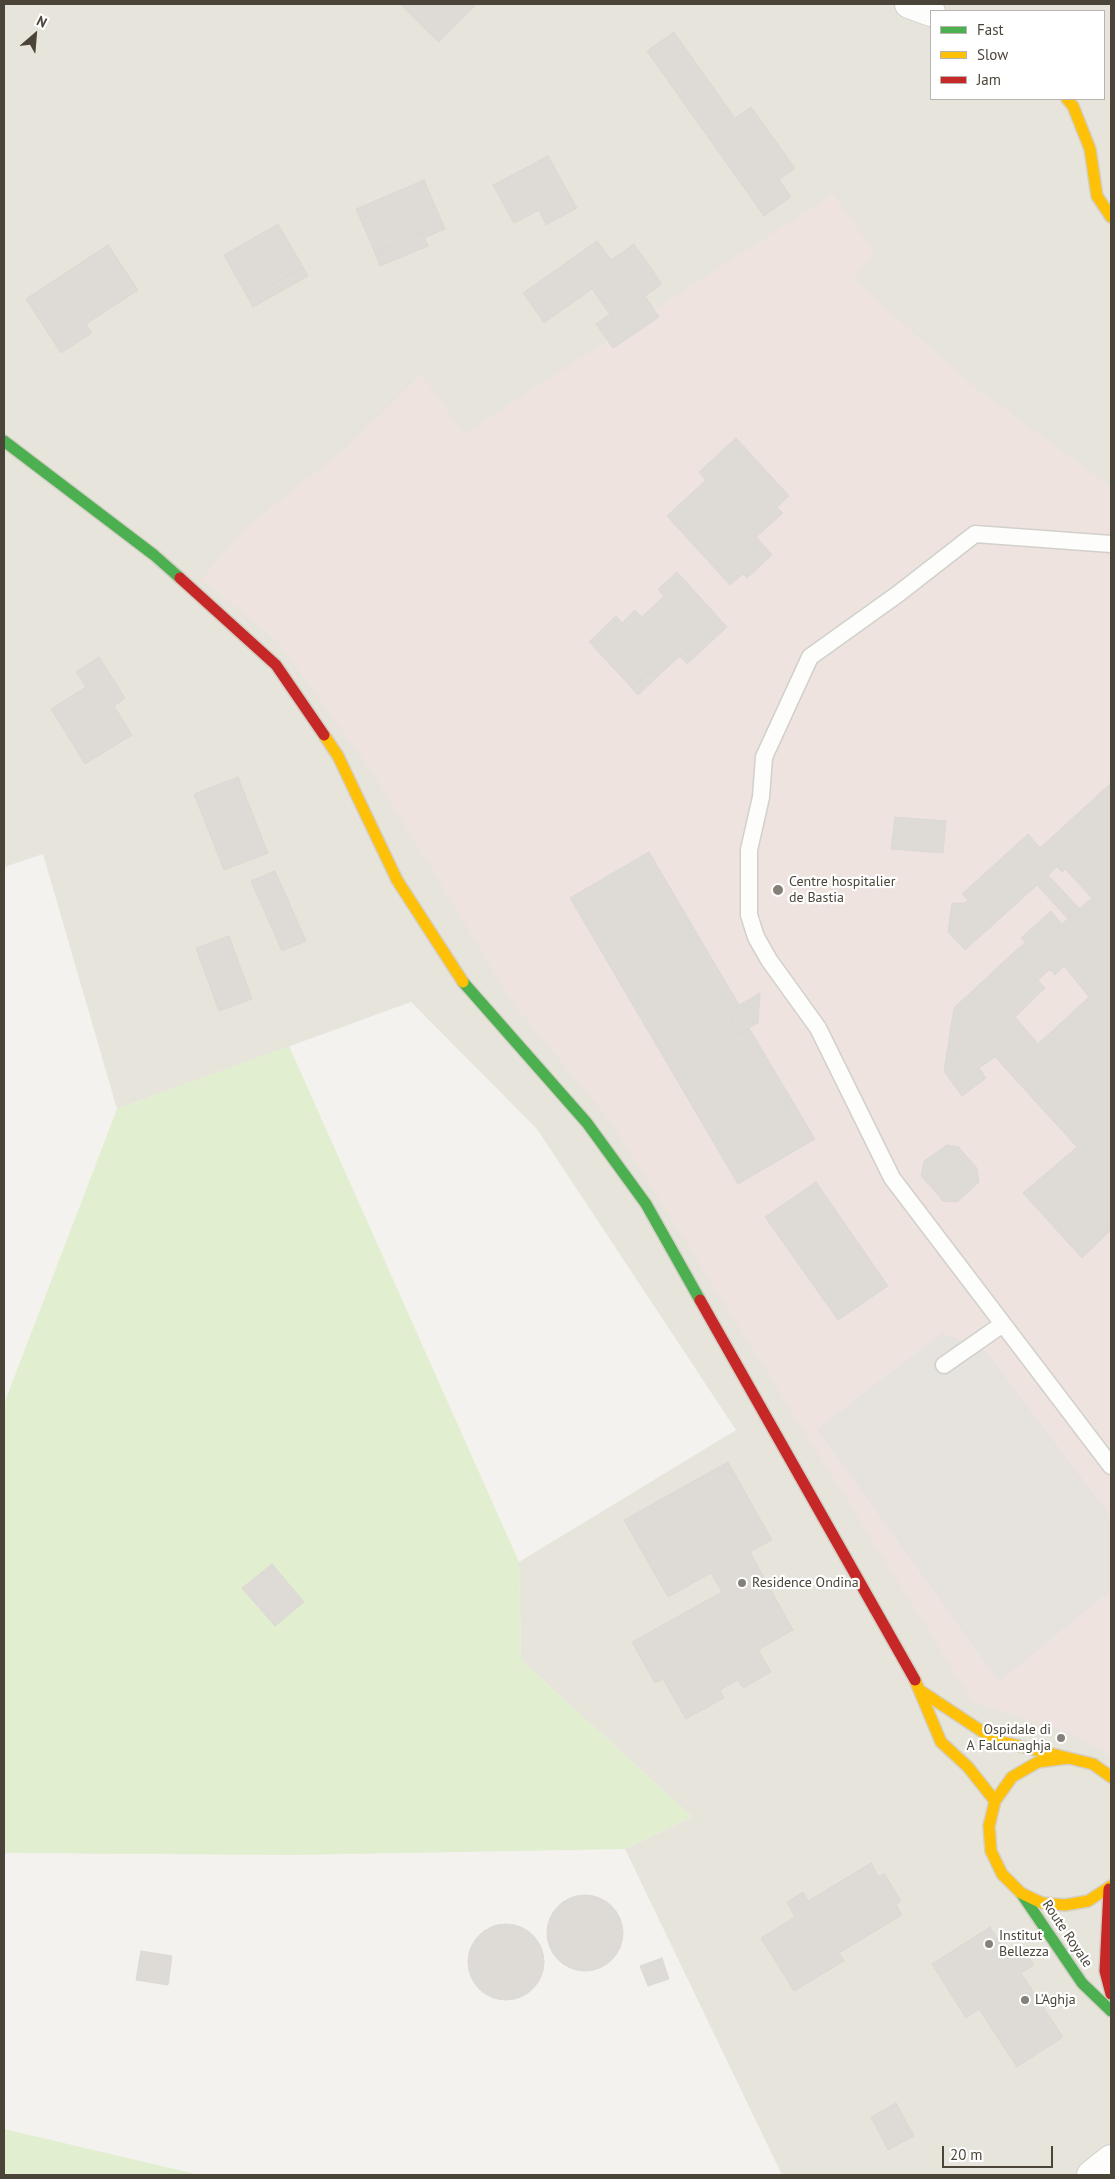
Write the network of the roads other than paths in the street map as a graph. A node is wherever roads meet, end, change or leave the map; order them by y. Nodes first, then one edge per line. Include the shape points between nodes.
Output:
1 (909, 4) edge
2 (930, 12) edge
3 (1068, 100) edge
4 (1111, 217) edge
5 (4, 441) edge
6 (1111, 544) edge
7 (1003, 1324) junction
8 (944, 1365) dead end
9 (1111, 1466) edge
10 (922, 1691) junction
11 (1068, 1758) junction
12 (1111, 1777) edge
13 (995, 1801) junction
14 (1110, 1888) edge
15 (1021, 1893) junction
16 (1111, 1994) edge
17 (1111, 2010) edge
18 (1111, 2159) edge
19 (1090, 2175) edge

1 - 2 street
3 - 4 main road via 1090,150 1097,196
5 - 10 main road via 154,555 276,665 338,756 397,880 459,978 587,1123 646,1204
6 - 7 lane via 975,534 810,657 764,757 761,797 749,850 749,915 756,937 818,1028 892,1178
7 - 8 lane
7 - 9 lane
10 - 11 main road via 995,1740
10 - 13 main road via 941,1742 968,1767
11 - 12 main road via 1093,1764
11 - 13 main road via 1038,1762 1012,1777
13 - 15 main road via 989,1826 991,1851 1002,1874
14 - 15 main road via 1088,1901 1065,1905 1042,1903
14 - 16 main road, Route Royale via 1105,1971
15 - 17 main road, Route Royale via 1082,1983
18 - 19 street

